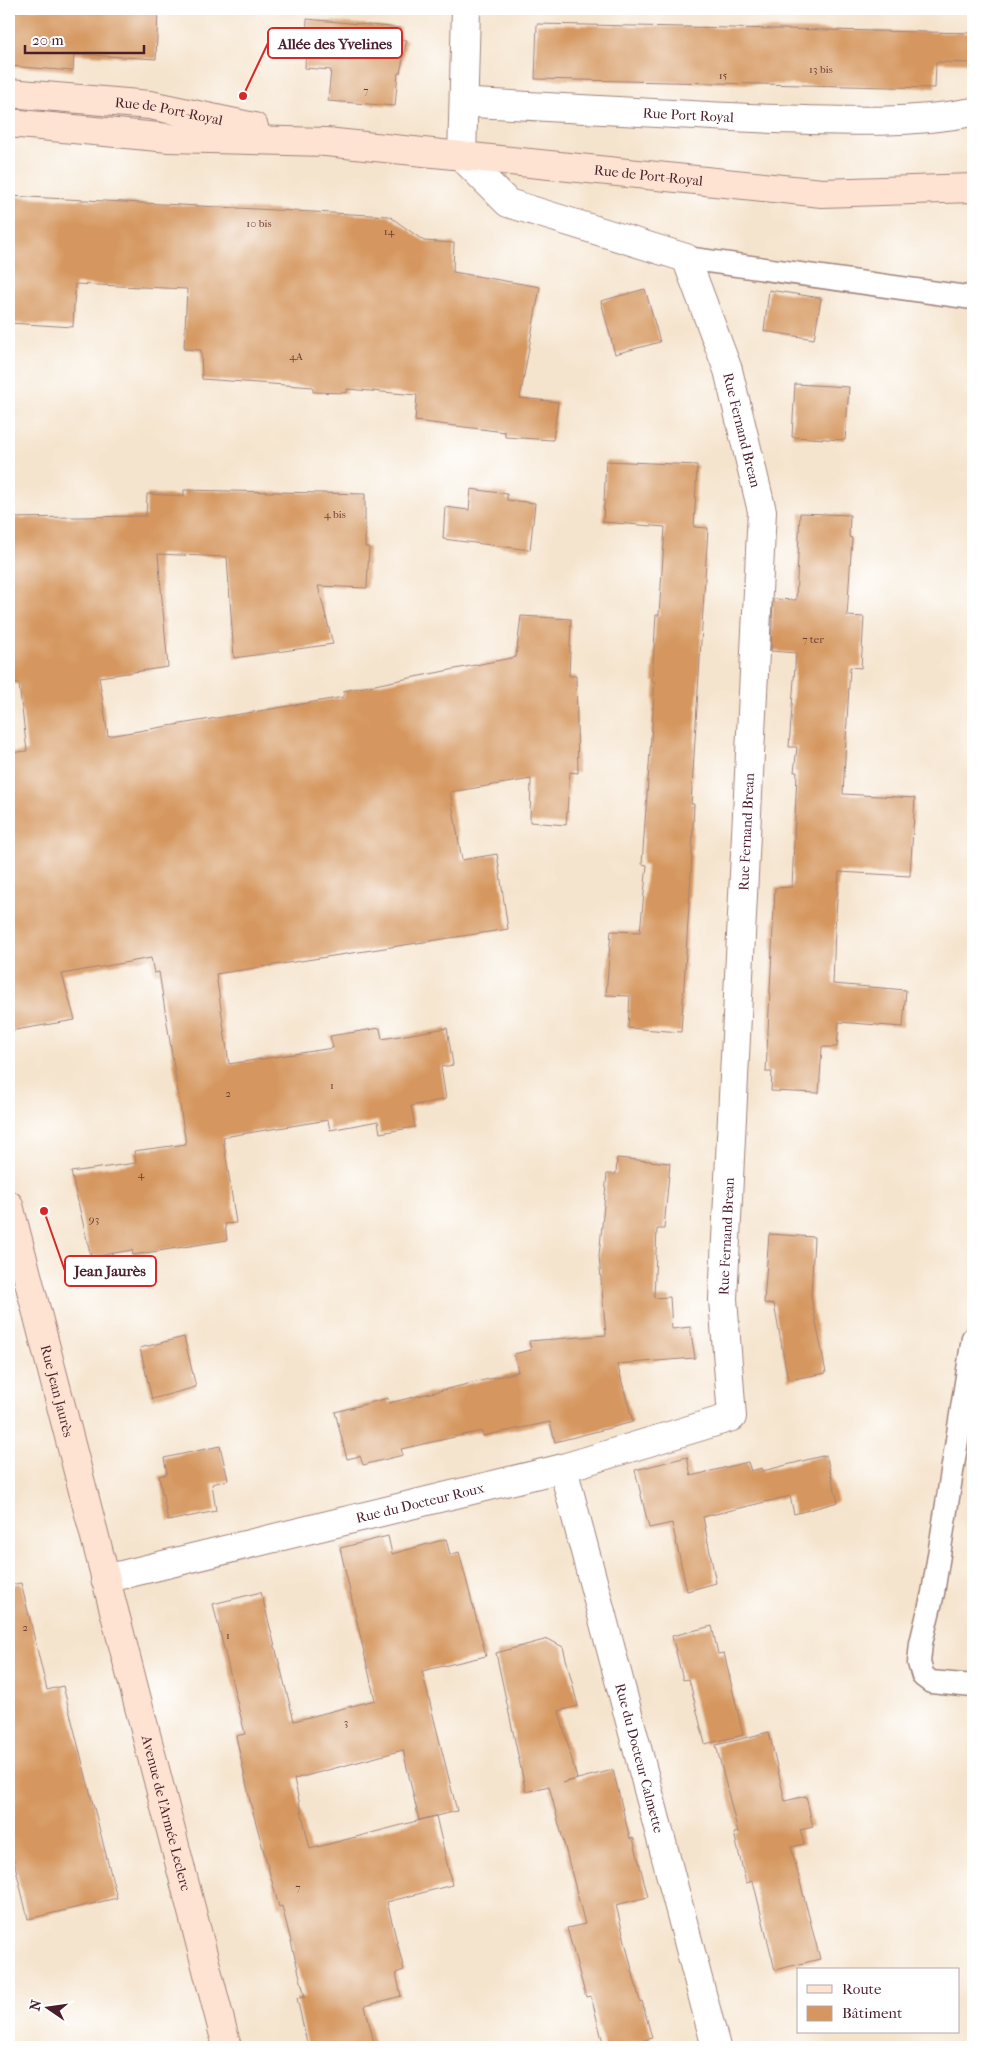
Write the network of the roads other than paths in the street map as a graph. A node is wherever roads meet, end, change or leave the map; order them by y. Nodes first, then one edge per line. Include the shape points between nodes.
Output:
1 (466, 9) edge
2 (9, 93) edge
3 (464, 98) junction
4 (973, 112) edge
5 (9, 123) edge
6 (326, 142) junction
7 (462, 157) junction
8 (973, 188) edge
9 (686, 258) junction
10 (973, 298) edge
11 (9, 1205) edge
12 (973, 1338) edge
13 (732, 1417) joint
14 (563, 1468) junction
15 (105, 1579) junction
16 (973, 1686) edge
17 (227, 2047) edge
18 (716, 2047) edge

1 - 3 street
2 - 6 main road, Rue de Port-Royal via 150,105
3 - 4 street, Rue Port Royal via 473,103 648,114 824,120 940,118
3 - 7 street
5 - 6 main road, Rue de Port-Royal via 169,138
6 - 7 main road, Rue de Port-Royal
7 - 8 main road, Rue de Port-Royal via 822,193
7 - 9 street via 508,203
9 - 10 lane
9 - 13 street, Rue Fernand Brean via 728,370 762,511 723,1299
11 - 15 main road, Rue Jean Jaurès
12 - 16 lane via 919,1663 923,1676 931,1682
13 - 14 street, Rue du Docteur Roux
14 - 15 street, Rue du Docteur Roux
14 - 18 street, Rue du Docteur Calmette
15 - 17 main road, Avenue de l'Armée Leclerc

